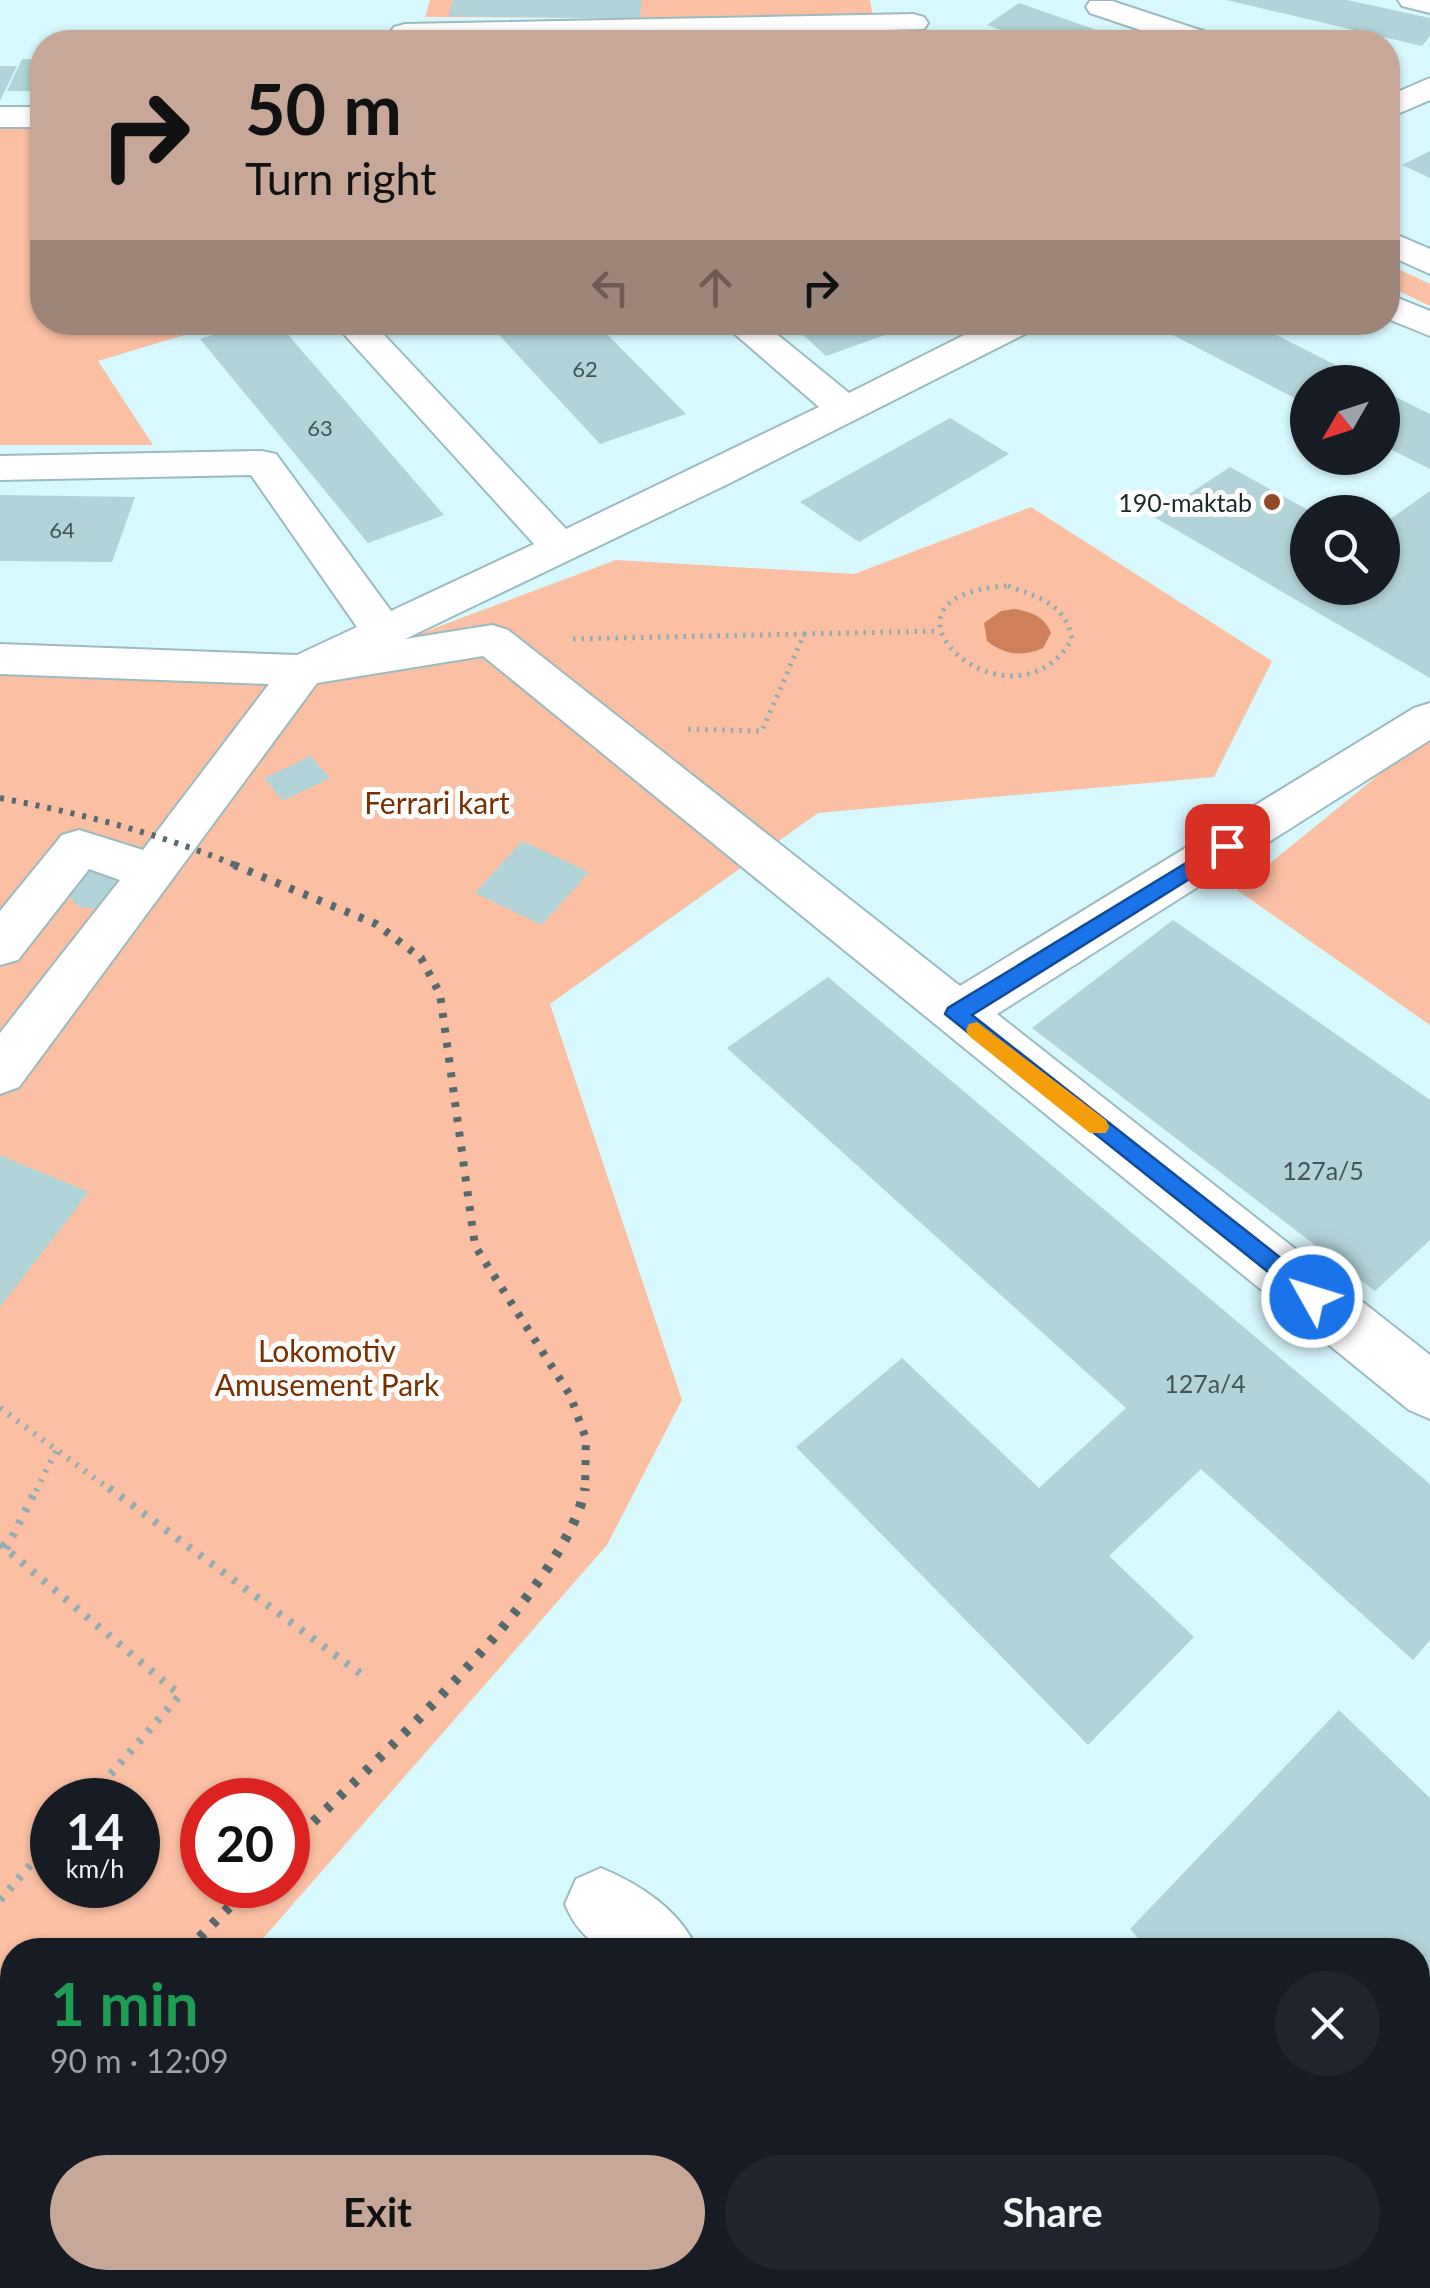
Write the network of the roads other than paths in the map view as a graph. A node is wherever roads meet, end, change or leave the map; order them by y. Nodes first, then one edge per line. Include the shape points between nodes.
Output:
1 (412, 0) edge
2 (1413, 0) edge
3 (1430, 4) edge
4 (1100, 8) dead end
5 (913, 22) edge
6 (407, 30) edge
7 (660, 30) edge
8 (1167, 30) edge
9 (1430, 88) edge
10 (1400, 102) edge
11 (0, 117) edge
12 (30, 117) edge
13 (1400, 248) edge
14 (1430, 262) edge
15 (1400, 311) edge
16 (1430, 325) edge
17 (363, 335) edge
18 (754, 335) edge
19 (980, 335) edge
20 (845, 409) junction
21 (0, 468) edge
22 (561, 548) junction
23 (384, 632) junction
24 (0, 659) edge
25 (303, 670) junction
26 (1430, 719) edge
27 (154, 872) junction
28 (0, 946) edge
29 (956, 1014) junction
30 (0, 1072) edge
31 (1430, 1391) edge
32 (601, 1904) dead end
33 (645, 1938) edge

1 - 6 street
2 - 3 street
4 - 8 street
5 - 7 street
9 - 10 street
11 - 12 street
13 - 14 street
15 - 16 street
17 - 22 street
18 - 20 street
19 - 20 street
20 - 22 street
21 - 23 street via 262,463
22 - 23 street
23 - 25 street
24 - 25 street
25 - 27 street
25 - 29 street via 492,640
26 - 29 street
27 - 28 street via 79,848
27 - 30 street
29 - 31 street
32 - 33 street

